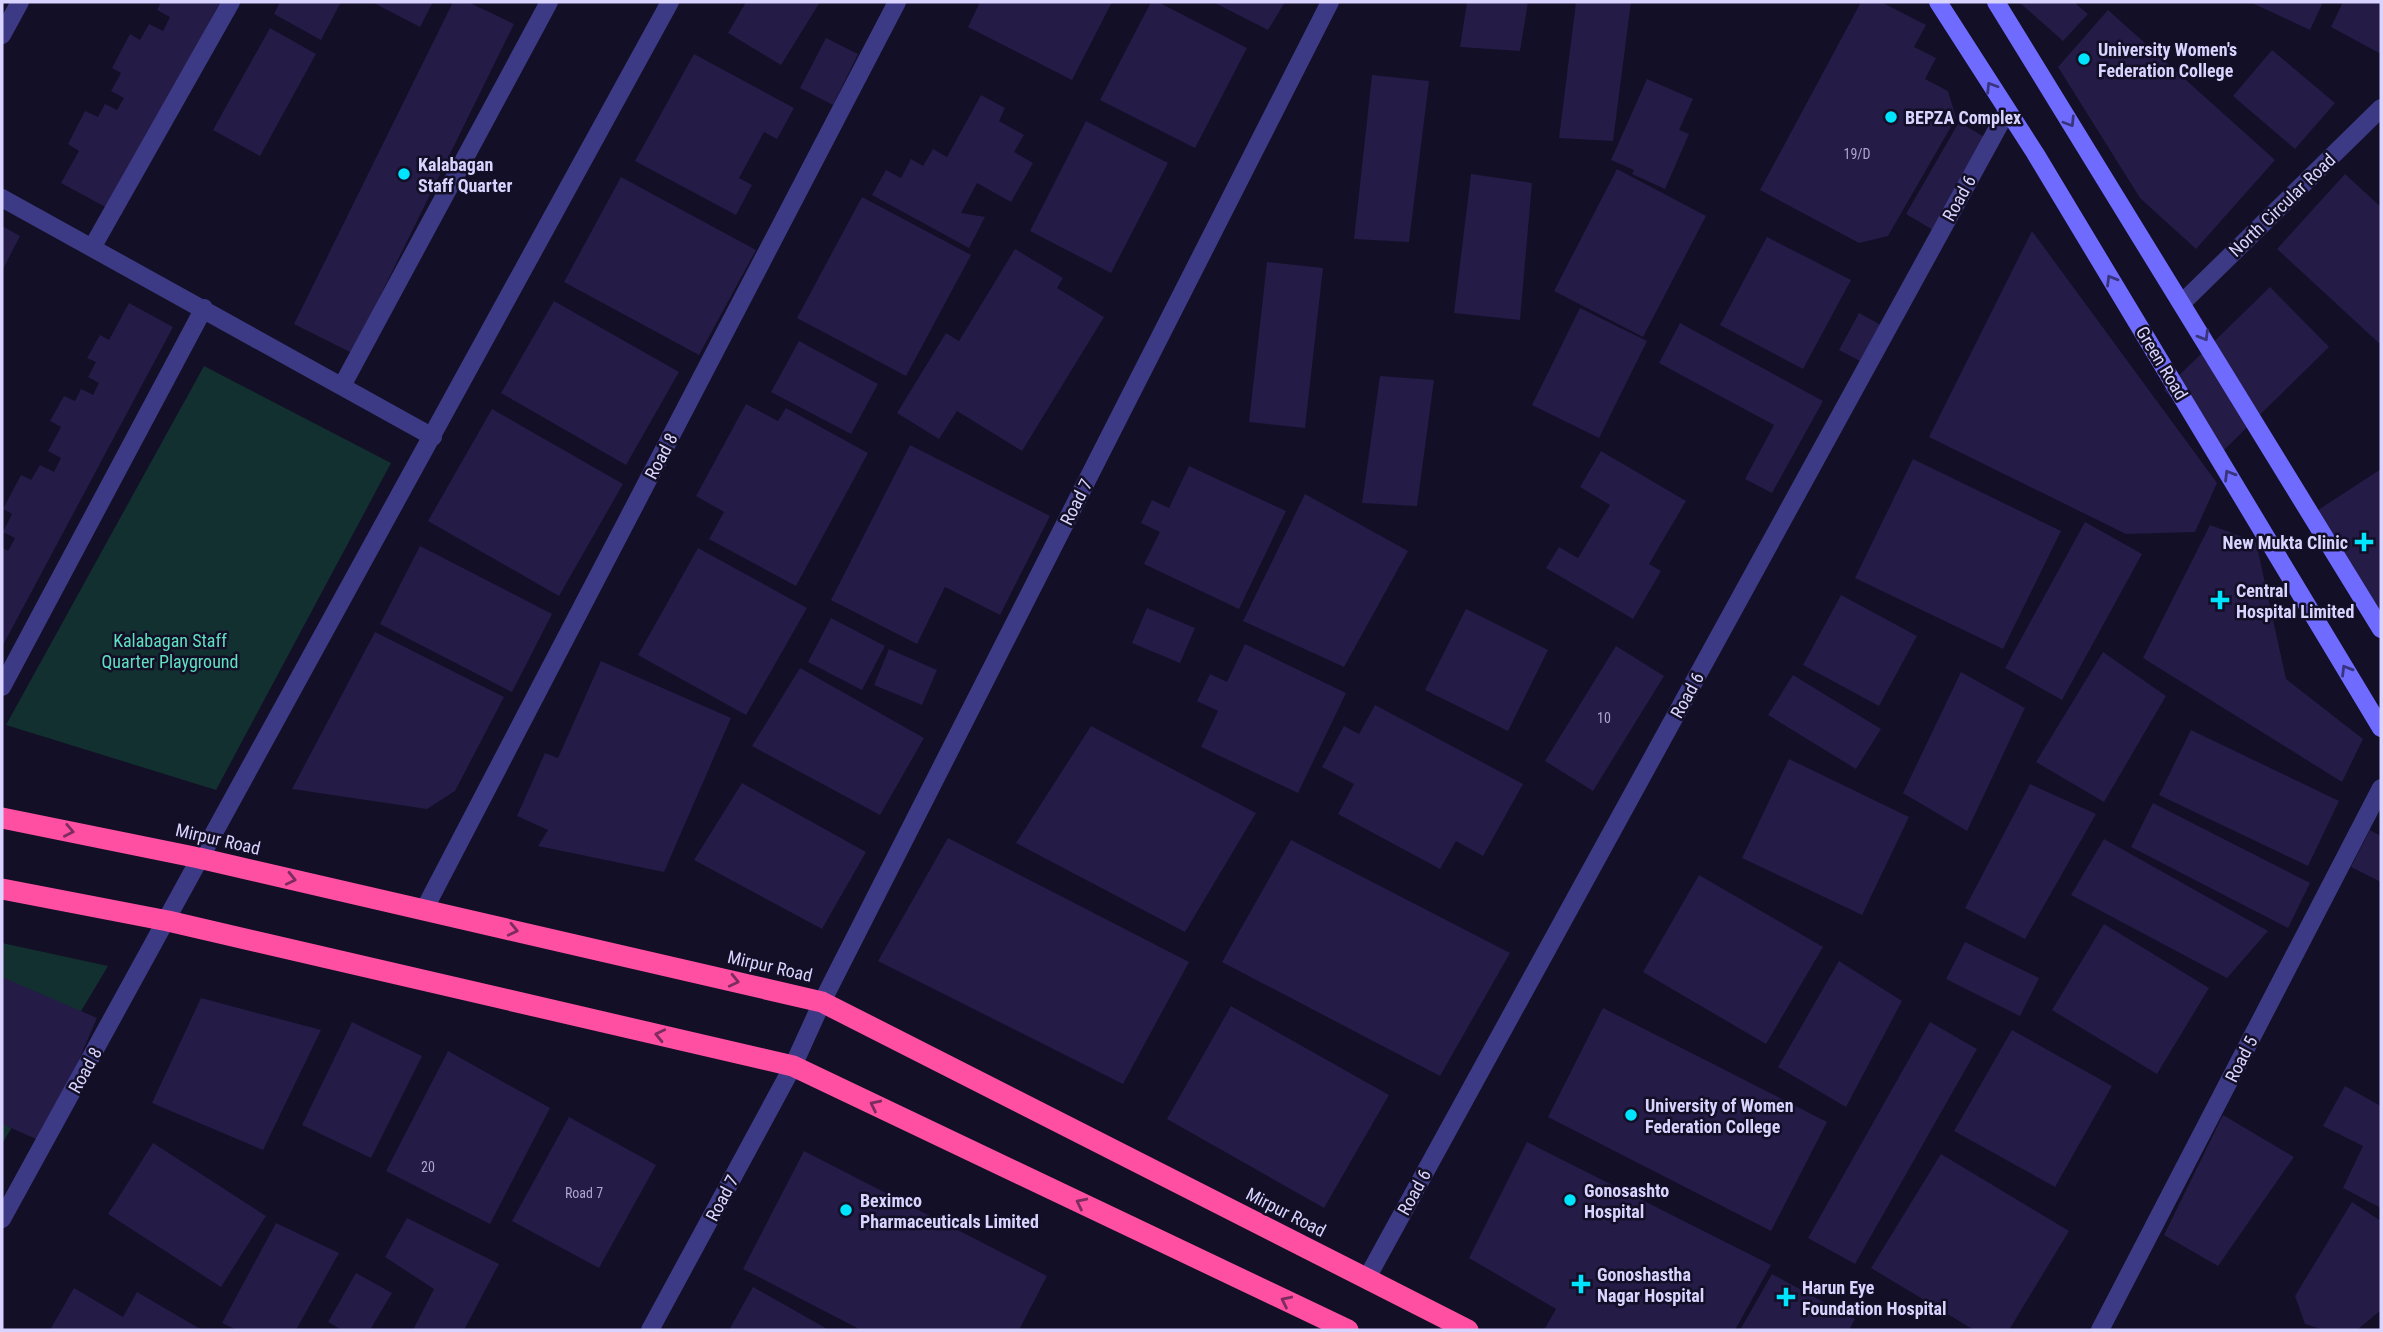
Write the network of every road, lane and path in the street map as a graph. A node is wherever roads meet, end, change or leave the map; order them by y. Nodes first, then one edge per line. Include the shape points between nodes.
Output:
1 (20, 2) edge
2 (231, 2) edge
3 (549, 2) edge
4 (670, 2) edge
5 (897, 2) edge
6 (1330, 2) edge
7 (1938, 2) edge
8 (1996, 2) edge
9 (2, 36) edge
10 (2381, 108) edge
11 (2007, 111) junction
12 (2, 198) edge
13 (93, 246) junction
14 (2183, 302) junction
15 (204, 308) junction
16 (342, 386) junction
17 (433, 437) junction
18 (2381, 628) edge
19 (2, 687) edge
20 (2381, 728) edge
21 (2381, 788) edge
22 (2, 817) edge
23 (199, 858) junction
24 (2, 889) edge
25 (424, 910) junction
26 (168, 921) junction
27 (822, 1002) junction
28 (793, 1066) junction
29 (2, 1219) edge
30 (1367, 1278) junction
31 (650, 1330) edge
32 (1348, 1330) edge
33 (1468, 1330) edge
34 (2100, 1330) edge

1 - 9 street
2 - 13 street
3 - 16 street
4 - 17 street, Road 8
5 - 25 street, Road 8
6 - 27 street, Road 7
11 -> 7 main road, Green Road
8 -> 14 main road
10 - 14 street, North Circular Road
20 -> 11 main road, Green Road
11 - 30 street, Road 6
12 - 13 street
13 - 15 street
14 -> 18 main road
15 - 16 street
15 - 19 street
16 - 17 street
17 - 23 street, Road 8
21 - 34 street, Road 5
22 -> 23 highway, Mirpur Road
23 -> 25 highway, Mirpur Road
23 - 26 street, Road 8
24 - 26 highway
25 -> 27 highway, Mirpur Road
28 -> 26 highway
26 - 29 street, Road 8
27 - 28 street, Road 7
27 - 30 highway, Mirpur Road
28 - 31 street, Road 7
32 -> 28 highway
30 - 33 highway, Mirpur Road

